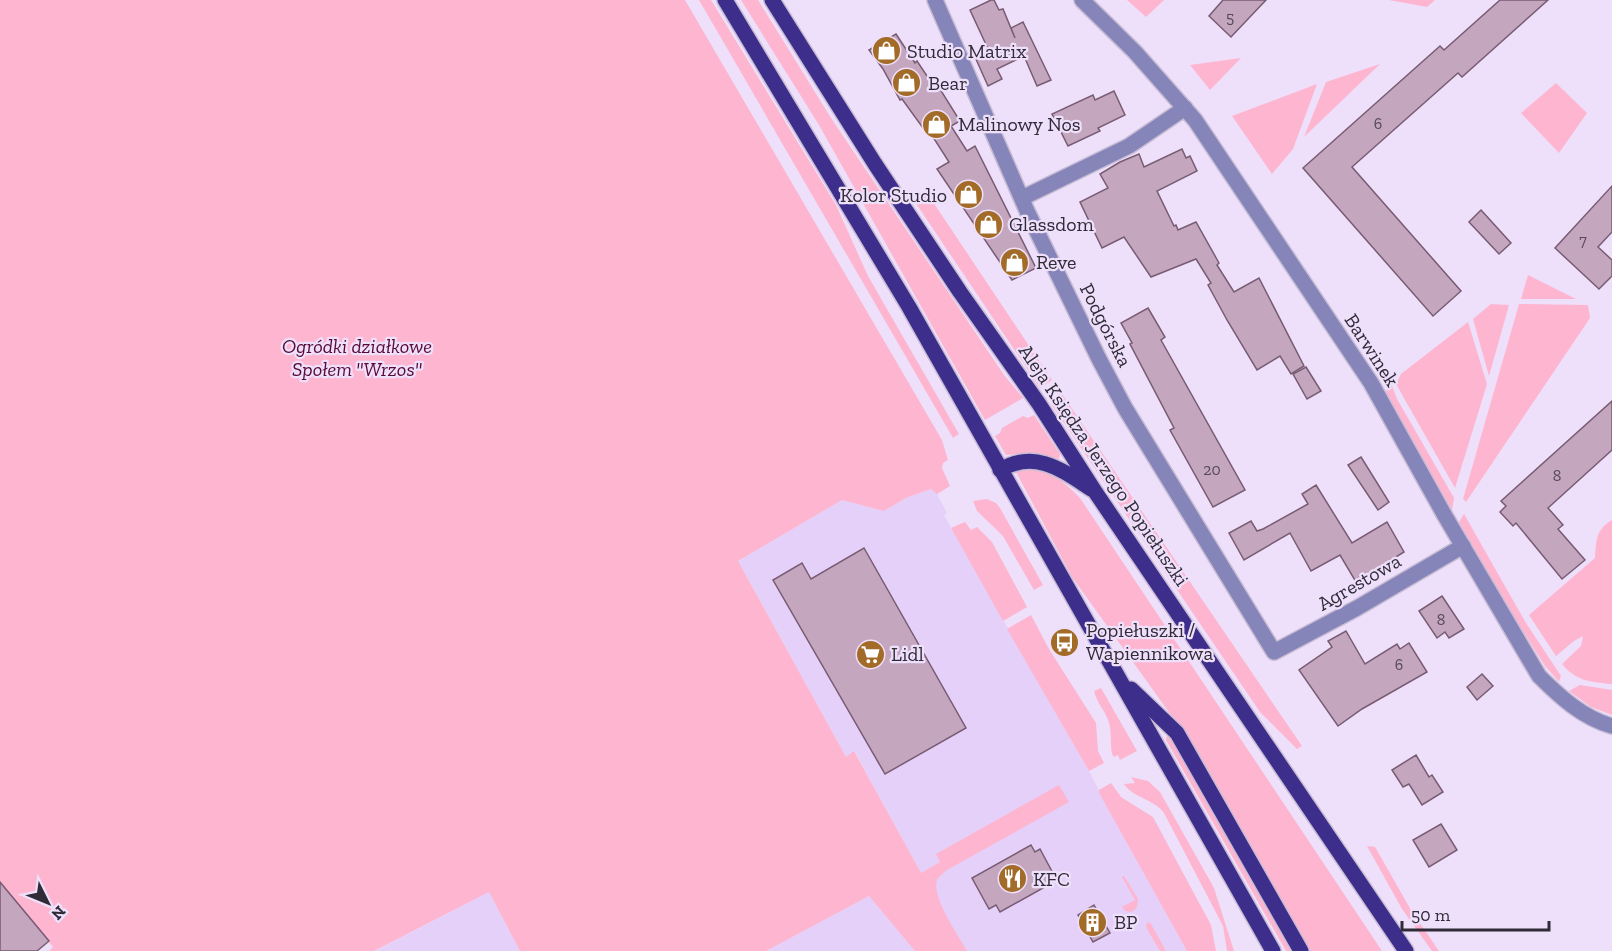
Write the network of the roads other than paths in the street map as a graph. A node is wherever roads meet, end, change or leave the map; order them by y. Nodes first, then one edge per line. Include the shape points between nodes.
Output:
1 (725, 0) edge
2 (772, 0) edge
3 (935, 0) edge
4 (1082, 0) edge
5 (1185, 108) junction
6 (1022, 198) junction
7 (1000, 470) junction
8 (1096, 493) junction
9 (1462, 546) junction
10 (1274, 652) joint
11 (1118, 676) junction
12 (1612, 726) edge
13 (1273, 951) edge
14 (1300, 951) edge
15 (1406, 951) edge

1 - 7 main road via 909,307
2 - 8 main road, Aleja Księdza Jerzego Popiełuszki via 875,164
3 - 6 street, Podgórska
4 - 5 street, Barwinek via 1136,52
5 - 6 street via 1129,146
5 - 9 street, Barwinek via 1371,383
6 - 10 street, Podgórska via 1125,408
7 - 8 main road via 1020,460 1038,462 1067,473
7 - 11 main road
8 - 15 main road, Aleja Księdza Jerzego Popiełuszki
9 - 10 street, Agrestowa
9 - 12 street, Barwinek via 1539,676 1583,714
11 - 13 main road
11 - 14 main road via 1177,733

